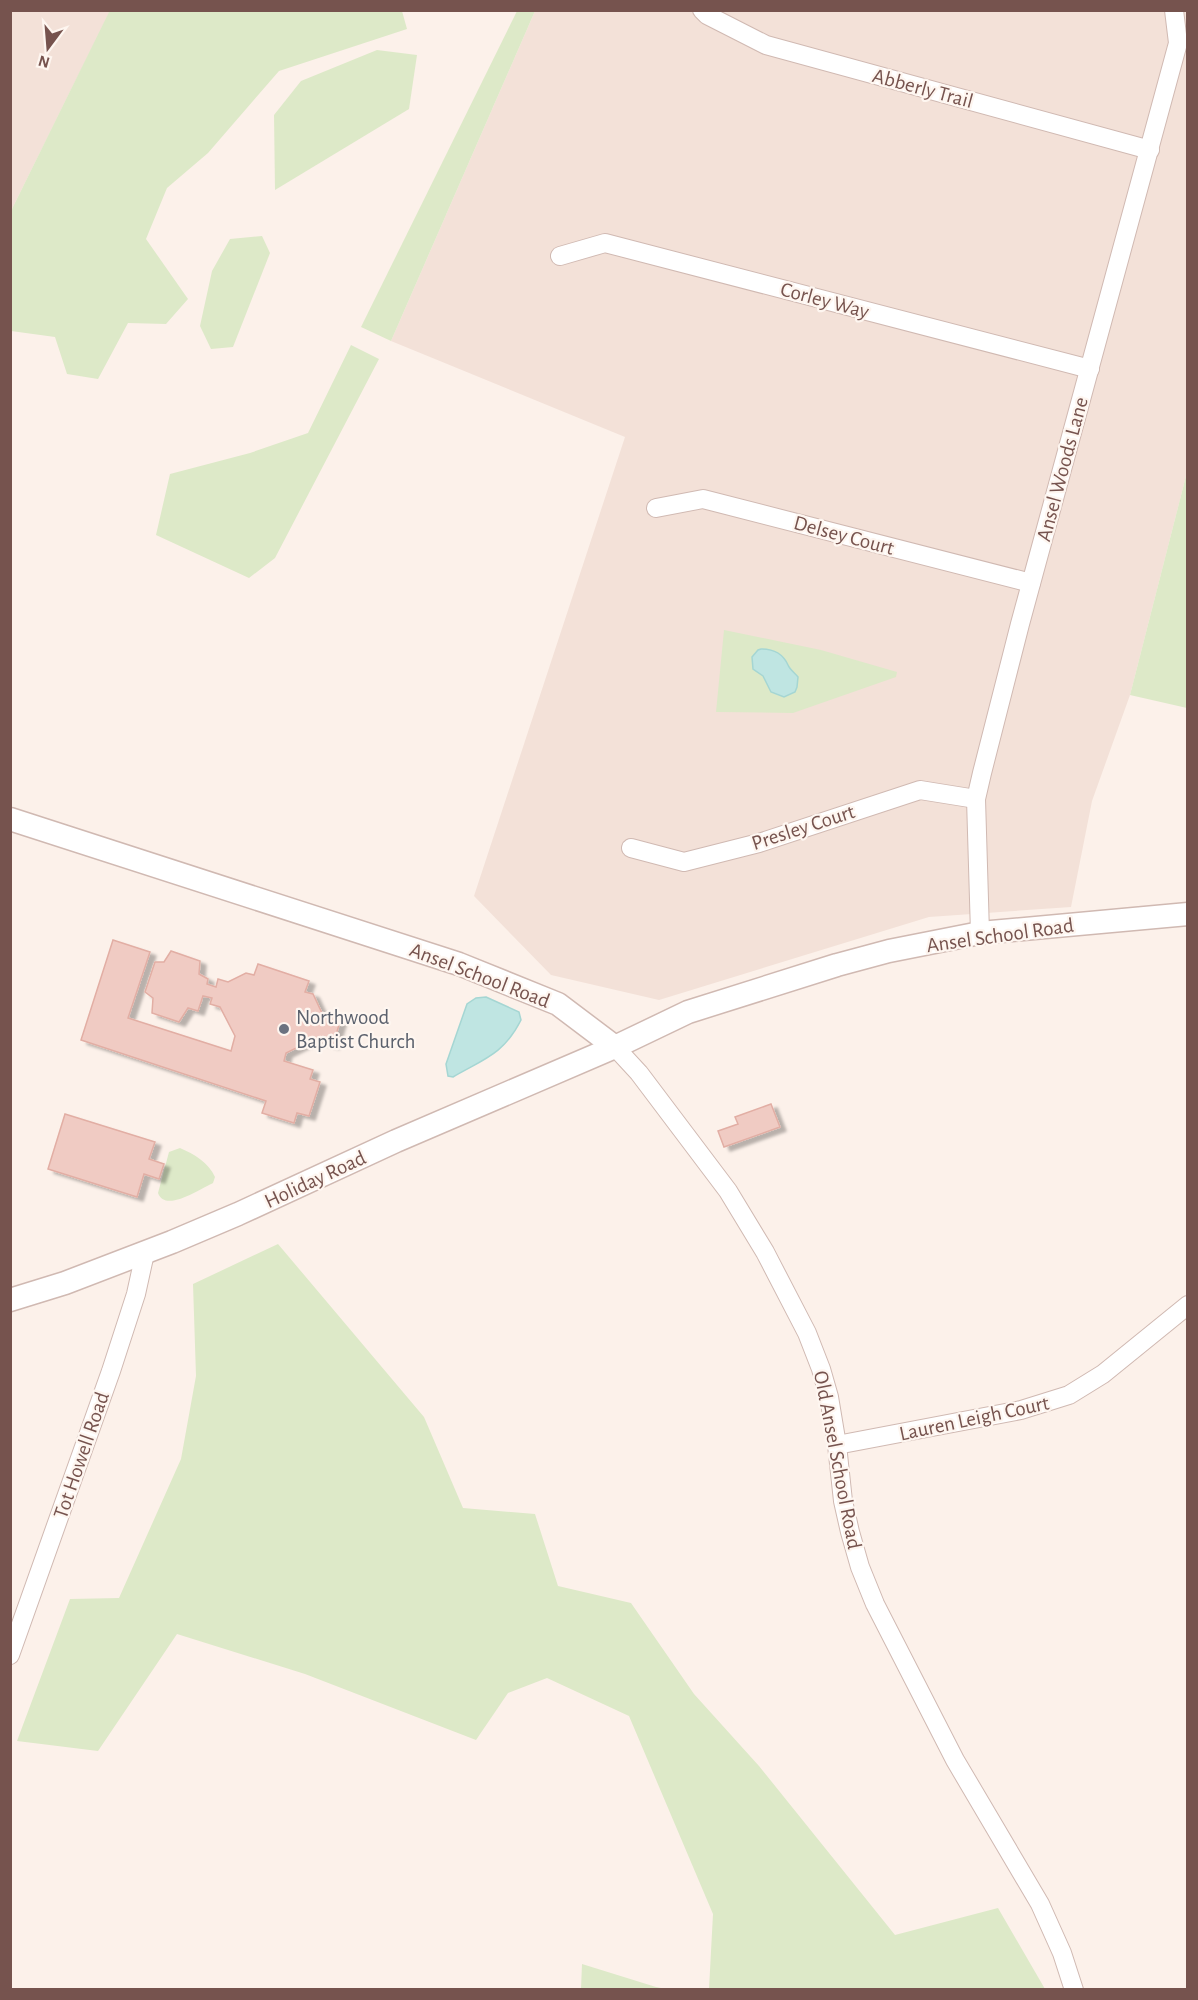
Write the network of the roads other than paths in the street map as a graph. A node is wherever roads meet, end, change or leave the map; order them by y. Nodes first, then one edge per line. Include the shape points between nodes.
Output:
1 (702, 10) edge
2 (1174, 10) edge
3 (1150, 150) junction
4 (560, 256) dead end
5 (1090, 369) junction
6 (656, 508) dead end
7 (1031, 583) junction
8 (976, 799) junction
9 (10, 819) edge
10 (631, 848) dead end
11 (1188, 914) edge
12 (980, 933) junction
13 (615, 1047) junction
14 (145, 1253) junction
15 (10, 1300) edge
16 (1188, 1305) edge
17 (837, 1444) junction
18 (10, 1655) edge
19 (1074, 1989) edge

1 - 3 street, Abberly Trail via 766,45
2 - 3 street, Ansel Woods Lane via 1178,43
3 - 5 street, Ansel Woods Lane
4 - 5 street, Corley Way via 604,243
5 - 7 street, Ansel Woods Lane
6 - 7 street, Delsey Court via 703,499
7 - 8 street, Ansel Woods Lane
8 - 10 street, Presley Court via 920,789 759,843 684,862
8 - 12 street, Ansel Woods Lane
9 - 13 street, Ansel School Road via 459,964 558,1004
11 - 12 street, Ansel School Road
12 - 13 street, Ansel School Road via 837,965 688,1012
13 - 14 street, Holiday Road
13 - 17 street, Old Ansel School Road via 728,1191 765,1252 813,1345 829,1397
14 - 15 street, Holiday Road
14 - 18 street, Tot Howell Road via 111,1371
16 - 17 street, Lauren Leigh Court via 1103,1374 1070,1395 1021,1410
17 - 19 street, Old Ansel School Road via 850,1532 875,1604 955,1760 1040,1904

